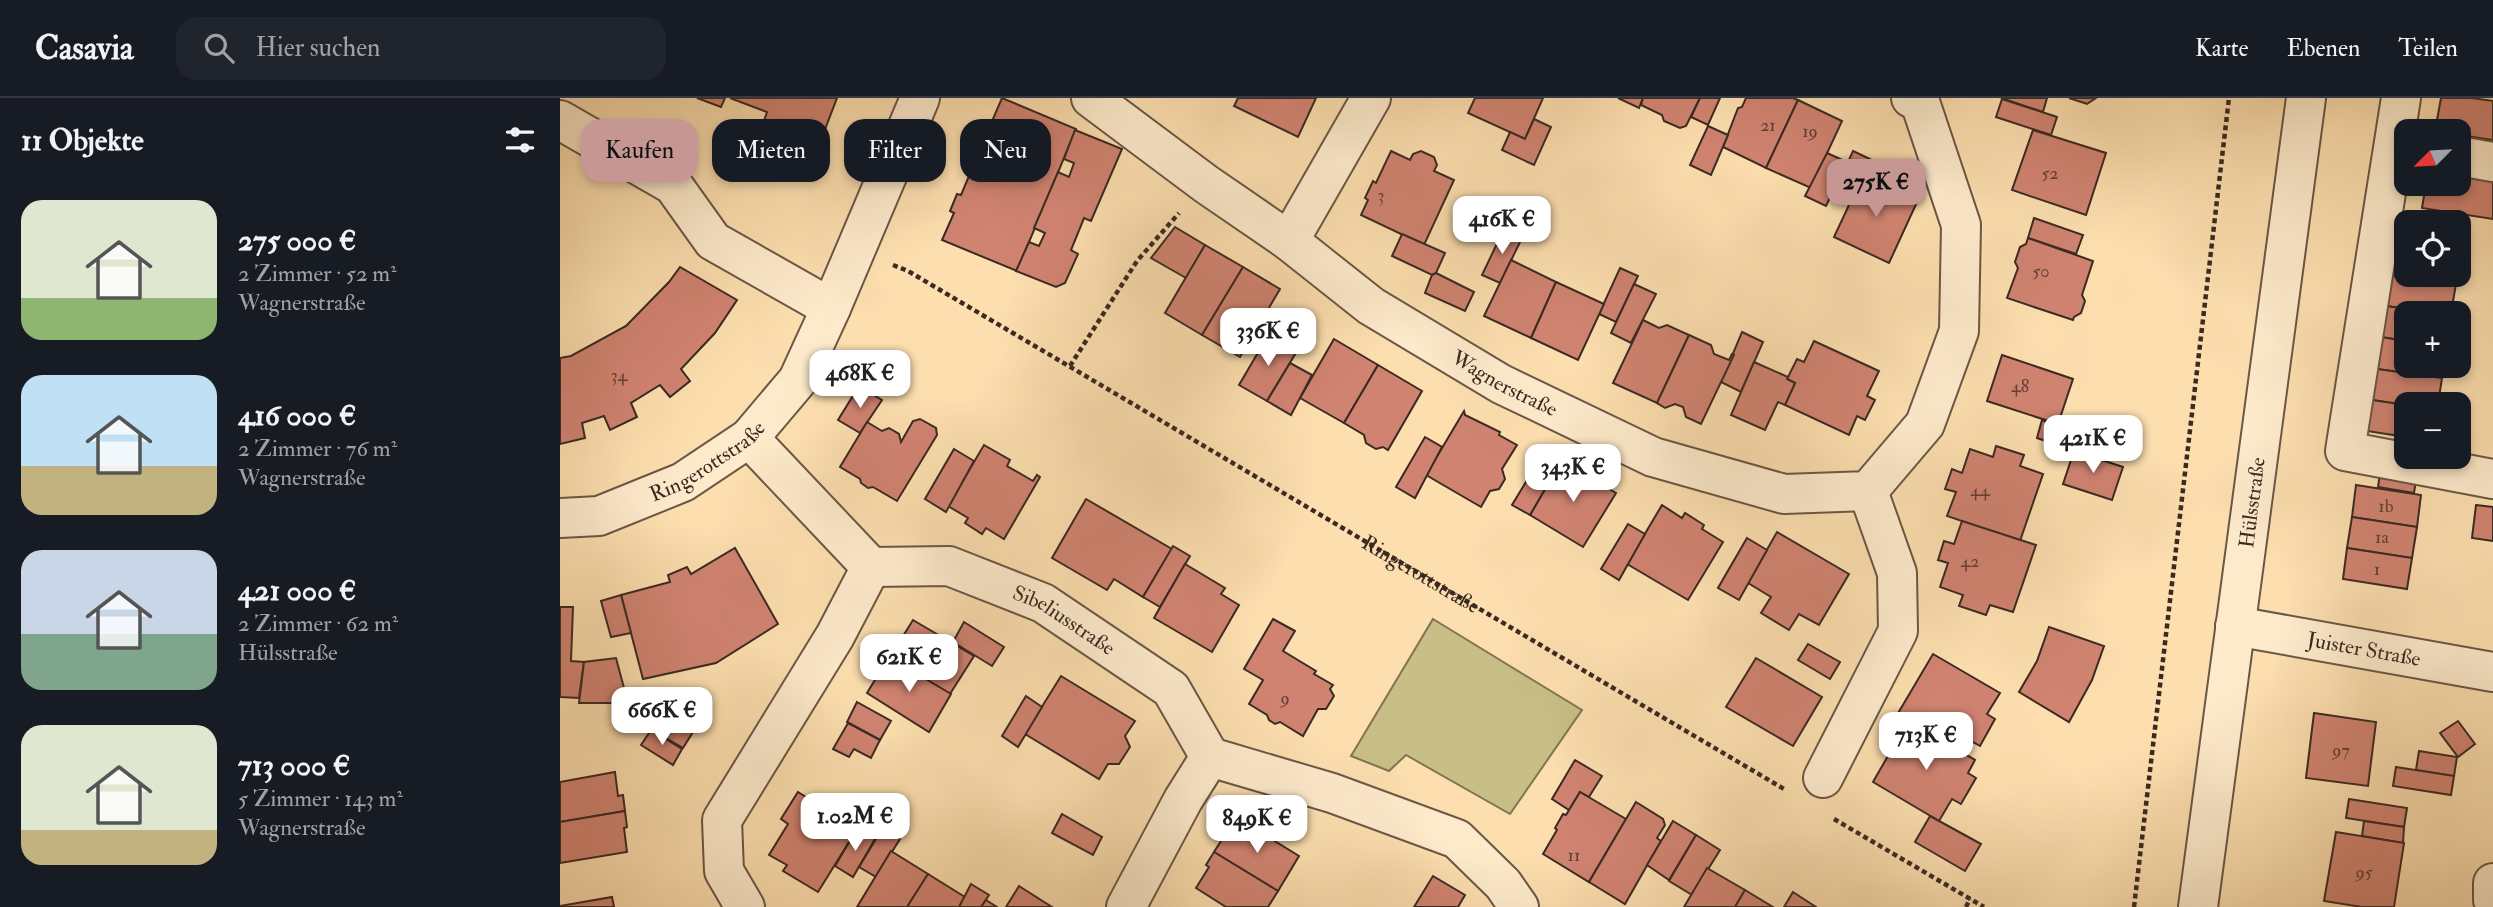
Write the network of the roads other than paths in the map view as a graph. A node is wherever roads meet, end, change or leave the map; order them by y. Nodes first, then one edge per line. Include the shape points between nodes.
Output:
1 (920, 98) edge
2 (1091, 98) edge
3 (1371, 98) edge
4 (2306, 98) edge
5 (2402, 98) edge
6 (1917, 99) edge
7 (2401, 119) edge
8 (560, 120) edge
9 (2471, 158) edge
10 (2493, 162) edge
11 (2394, 178) edge
12 (1289, 240) junction
13 (831, 308) junction
14 (749, 438) junction
15 (2493, 480) edge
16 (1868, 491) junction
17 (560, 518) edge
18 (871, 566) junction
19 (2235, 625) junction
20 (2493, 672) edge
21 (1210, 757) junction
22 (1823, 778) dead end
23 (2493, 883) edge
24 (2493, 901) edge
25 (745, 907) edge
26 (1126, 907) edge
27 (1519, 907) edge
28 (2199, 907) edge

1 - 13 street, Ringerottstraße
2 - 12 street, Wagnerstraße
3 - 12 street
4 - 19 street, Hülsstraße
5 - 7 street
6 - 16 street via 1961,225 1959,331 1925,424
8 - 13 street via 673,185 713,241
9 - 10 street
11 - 15 street via 2345,451
12 - 16 street, Wagnerstraße via 1406,328 1501,384 1653,457 1784,494
13 - 14 street, Ringerottstraße via 798,380
14 - 17 street, Ringerottstraße via 683,482 599,516
14 - 18 street
16 - 22 street via 1897,573 1898,631
18 - 21 street, Sibeliusstraße via 949,566 1043,603 1171,690
18 - 25 street via 835,636 722,820 724,871
19 - 20 street, Juister Straße
19 - 28 street, Hülsstraße
21 - 26 street
21 - 27 street via 1332,793 1457,839 1503,884
23 - 24 street

